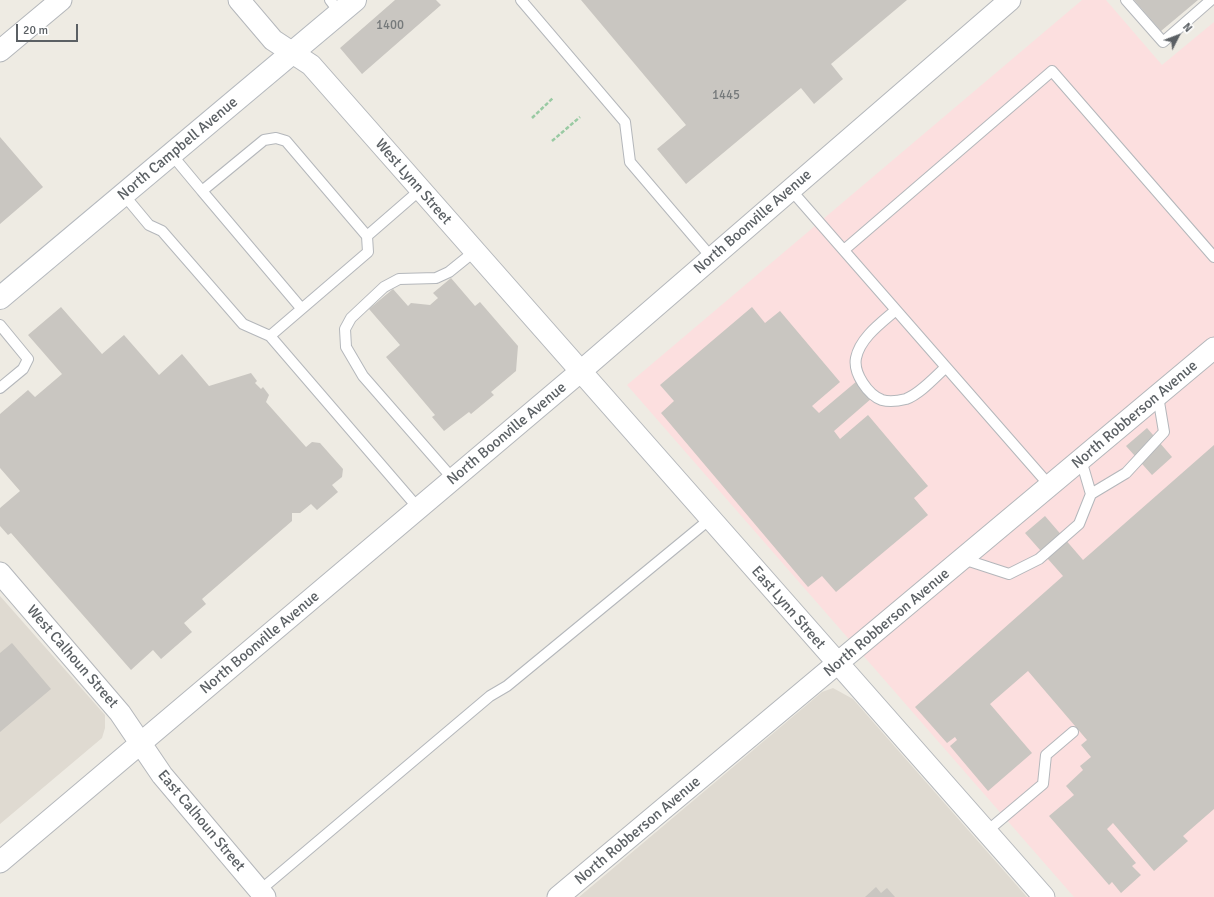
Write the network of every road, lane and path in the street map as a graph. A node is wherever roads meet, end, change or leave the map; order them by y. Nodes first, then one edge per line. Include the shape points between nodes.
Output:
1 (60, 0) edge
2 (239, 0) edge
3 (521, 0) edge
4 (1010, 0) edge
5 (1126, 0) edge
6 (1211, 0) edge
7 (342, 4) edge
8 (0, 51) edge
9 (292, 53) junction
10 (553, 98) dead end
11 (580, 117) dead end
12 (532, 118) dead end
13 (552, 141) dead end
14 (172, 155) junction
15 (420, 190) junction
16 (791, 190) junction
17 (202, 191) junction
18 (124, 195) junction
19 (367, 236) junction
20 (844, 250) junction
21 (475, 251) junction
22 (1214, 257) edge
23 (712, 258) junction
24 (0, 298) edge
25 (301, 308) junction
26 (896, 310) junction
27 (0, 325) edge
28 (270, 336) junction
29 (1214, 348) edge
30 (946, 366) junction
31 (581, 372) junction
32 (0, 388) edge
33 (1158, 396) junction
34 (1081, 460) junction
35 (454, 479) junction
36 (1050, 486) junction
37 (1091, 494) junction
38 (419, 509) junction
39 (710, 519) junction
40 (963, 559) junction
41 (0, 574) edge
42 (838, 664) junction
43 (1073, 732) dead end
44 (140, 743) junction
45 (986, 832) junction
46 (0, 862) edge
47 (259, 895) edge
48 (558, 897) edge
49 (1044, 897) edge

1 - 8 street
2 - 9 street, West Lynn Street via 273,40
3 - 23 lane via 625,122 630,162
4 - 16 street, North Boonville Avenue
5 - 6 lane via 1163,42
7 - 9 main road, North Campbell Avenue
9 - 14 main road, North Campbell Avenue
9 - 15 street, West Lynn Street via 311,65
10 - 12 path
11 - 13 path
14 - 17 lane
14 - 18 main road, North Campbell Avenue
15 - 19 lane
15 - 21 street, West Lynn Street
16 - 20 lane
16 - 23 street, North Boonville Avenue
17 - 19 lane via 264,140 276,138 286,141
17 - 25 lane
18 - 24 main road, North Campbell Avenue
18 - 28 lane via 149,225 162,231 243,324
19 - 25 lane via 368,252
20 - 22 lane via 1052,71
20 - 26 lane
21 - 31 street, West Lynn Street
21 - 35 lane via 449,272 436,278 399,279 384,287 351,318 345,329 346,347 363,376
23 - 31 street, North Boonville Avenue
25 - 28 lane
26 - 30 lane
26 - 30 lane via 872,331 856,358 855,369 870,391 881,400 893,402 907,399
27 - 32 lane via 28,358 23,369
28 - 38 lane
29 - 33 street, North Robberson Avenue
30 - 36 lane
31 - 35 street, North Boonville Avenue
31 - 39 street, East Lynn Street
33 - 34 street, North Robberson Avenue
33 - 37 lane via 1164,432 1126,473
34 - 36 street, North Robberson Avenue
34 - 37 lane
35 - 38 street, North Boonville Avenue
36 - 40 street, North Robberson Avenue
37 - 40 lane via 1079,524 1039,559 1009,574
38 - 44 street, North Boonville Avenue
39 - 42 street, East Lynn Street
39 - 47 lane via 507,686 490,696
40 - 42 street, North Robberson Avenue
41 - 44 street, West Calhoun Street via 115,707
42 - 45 street, East Lynn Street
42 - 48 street, North Robberson Avenue
43 - 45 lane via 1046,756 1043,784
44 - 46 street, North Boonville Avenue
44 - 47 street, East Calhoun Street via 162,775
45 - 49 street, East Lynn Street

